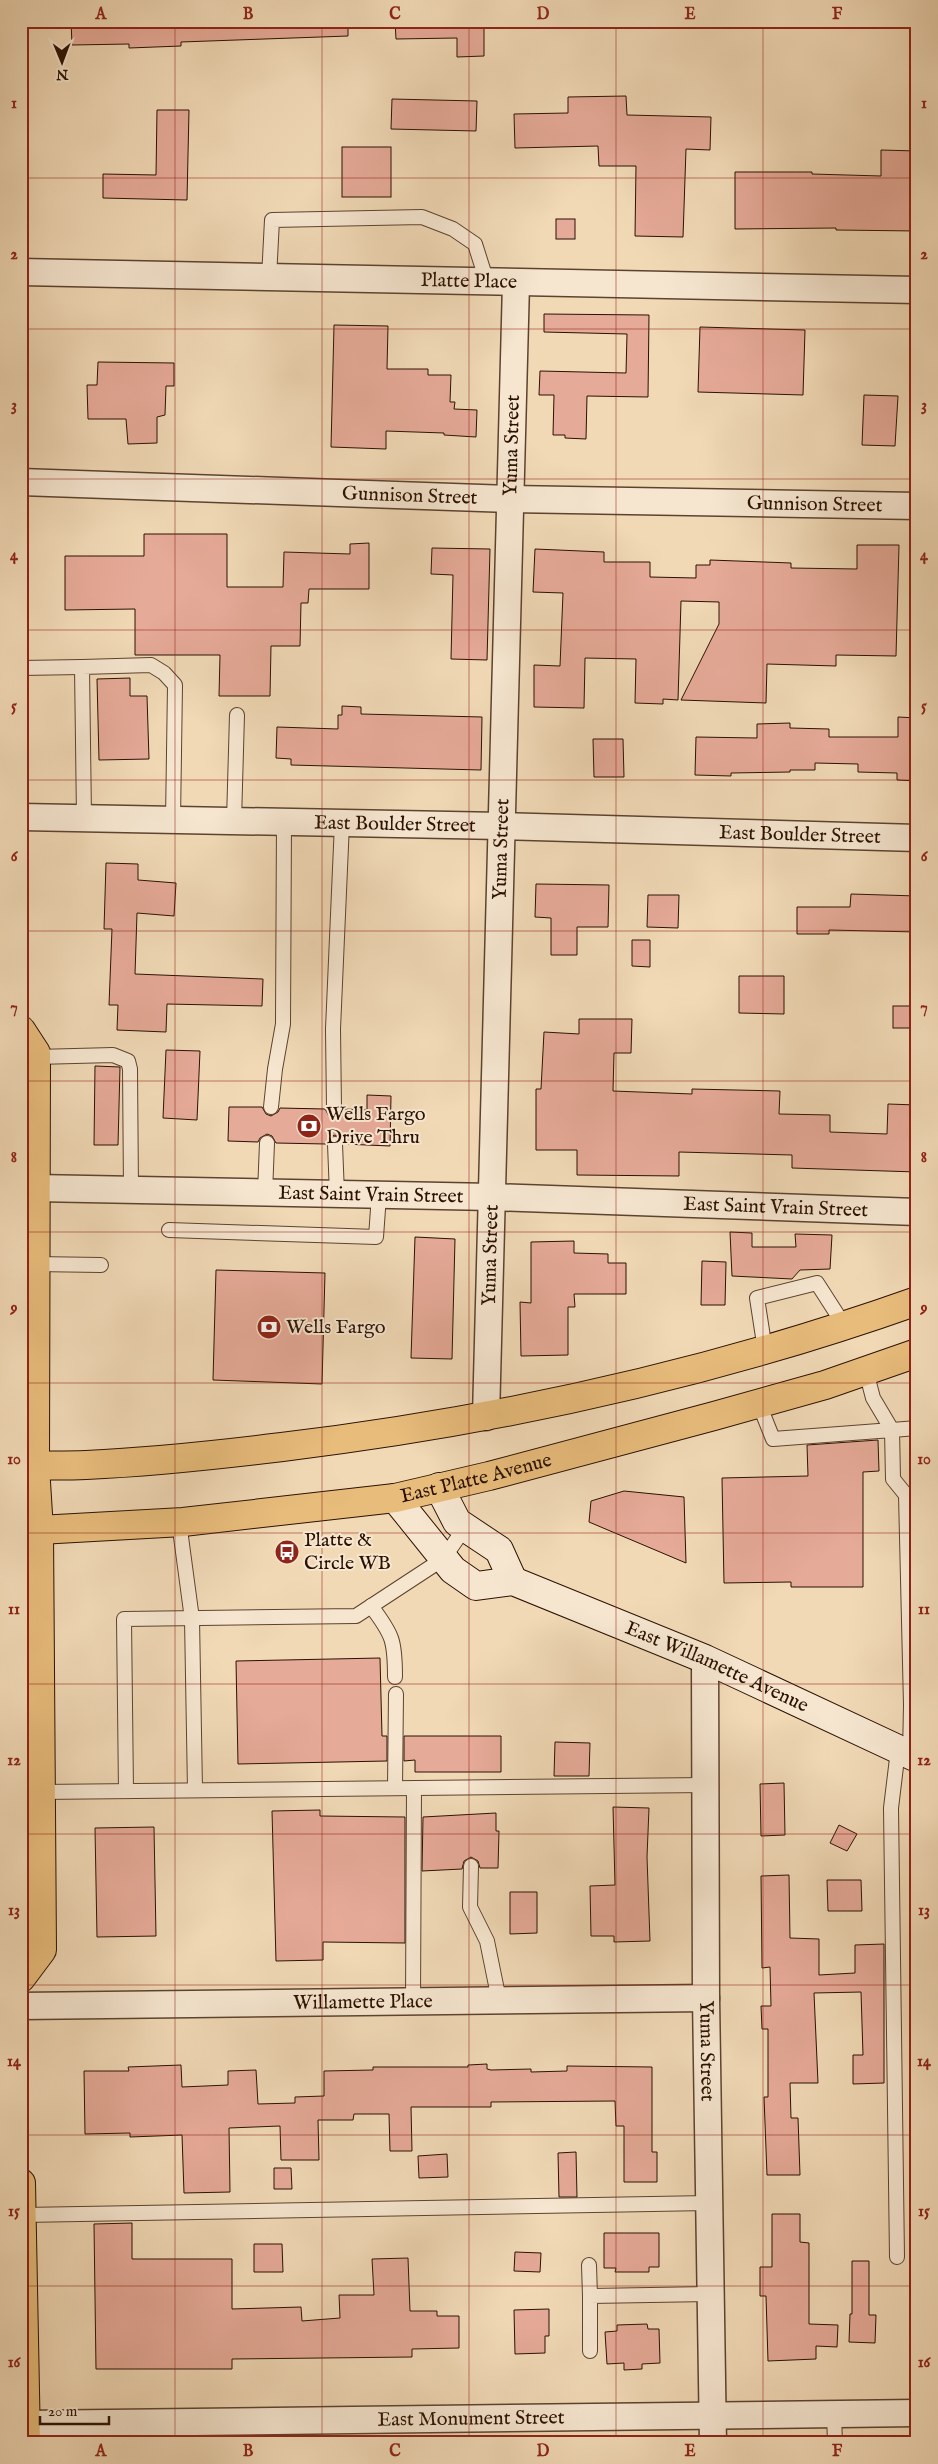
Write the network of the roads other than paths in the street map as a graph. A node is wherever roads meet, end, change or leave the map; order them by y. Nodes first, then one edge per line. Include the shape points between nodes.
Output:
1 (21, 272) edge
2 (269, 278) junction
3 (486, 282) junction
4 (516, 283) junction
5 (917, 290) edge
6 (21, 482) edge
7 (510, 499) junction
8 (917, 506) edge
9 (82, 667) junction
10 (21, 668) edge
11 (238, 715) dead end
12 (21, 817) edge
13 (84, 818) junction
14 (173, 820) junction
15 (234, 821) junction
16 (284, 822) junction
17 (342, 823) junction
18 (501, 826) junction
19 (917, 838) edge
20 (21, 1030) edge
21 (36, 1057) junction
22 (272, 1107) dead end
23 (334, 1109) dead end
24 (267, 1142) dead end
25 (335, 1144) dead end
26 (35, 1188) junction
27 (131, 1190) junction
28 (265, 1193) junction
29 (337, 1194) junction
30 (379, 1195) junction
31 (492, 1198) junction
32 (917, 1212) edge
33 (169, 1230) dead end
34 (35, 1264) junction
35 (101, 1265) dead end
36 (917, 1301) edge
37 (844, 1325) junction
38 (764, 1350) junction
39 (917, 1353) edge
40 (866, 1371) junction
41 (759, 1404) junction
42 (486, 1417) junction
43 (917, 1428) edge
44 (892, 1430) junction
45 (28, 1466) edge
46 (439, 1487) junction
47 (394, 1498) junction
48 (179, 1522) junction
49 (464, 1529) junction
50 (30, 1530) edge
51 (442, 1559) junction
52 (513, 1581) junction
53 (371, 1606) junction
54 (192, 1619) junction
55 (705, 1660) junction
56 (395, 1677) dead end
57 (396, 1694) dead end
58 (908, 1755) edge
59 (706, 1785) junction
60 (395, 1788) junction
61 (414, 1788) junction
62 (195, 1790) junction
63 (126, 1791) junction
64 (40, 1792) junction
65 (471, 1866) dead end
66 (21, 1978) edge
67 (706, 1998) junction
68 (499, 2000) junction
69 (413, 2002) junction
70 (21, 2006) edge
71 (21, 2183) edge
72 (709, 2203) junction
73 (22, 2215) edge
74 (897, 2257) dead end
75 (589, 2266) dead end
76 (710, 2294) junction
77 (590, 2296) junction
78 (590, 2351) dead end
79 (917, 2413) edge
80 (834, 2414) junction
81 (712, 2415) junction
82 (121, 2433) edge
83 (170, 2433) edge
84 (25, 2434) edge
85 (712, 2443) edge
86 (835, 2443) edge

1 - 2 street, Platte Place
2 - 3 street, Platte Place
2 - 3 lane via 272,220 422,217 453,228 475,244
3 - 4 street, Platte Place
4 - 5 street, Platte Place
4 - 7 street, Yuma Street
6 - 7 street, Gunnison Street
7 - 8 street, Gunnison Street
7 - 18 street, Yuma Street
9 - 10 lane
9 - 13 lane
9 - 14 lane via 150,666 164,673 175,685
11 - 15 lane
12 - 13 street, East Boulder Street
13 - 14 street, East Boulder Street
14 - 15 street, East Boulder Street
15 - 16 street, East Boulder Street
16 - 17 street, East Boulder Street
16 - 22 lane via 283,1024
17 - 18 street, East Boulder Street
17 - 23 lane via 333,1029
18 - 19 street, East Boulder Street
18 - 31 street, Yuma Street
20 - 21 main road
21 - 26 main road
21 - 27 lane via 113,1055 128,1061
24 - 28 lane
25 - 29 lane
26 - 27 street, East Saint Vrain Street
26 - 34 main road
27 - 28 street, East Saint Vrain Street
28 - 29 street, East Saint Vrain Street
29 - 30 street, East Saint Vrain Street
30 - 31 street, East Saint Vrain Street
30 - 33 lane via 376,1237
31 - 32 street, East Saint Vrain Street
31 - 42 street, Yuma Street
34 - 35 lane
34 - 45 main road
36 - 37 main road
37 - 38 main road
37 - 38 lane via 817,1283 757,1298
38 - 42 main road via 641,1383
39 - 40 main road, East Platte Avenue
40 - 41 main road, East Platte Avenue
40 - 44 lane via 873,1398
41 - 44 lane via 773,1439
41 - 46 main road, East Platte Avenue
42 - 45 main road via 357,1438 161,1460 84,1466
43 - 44 lane
44 - 58 lane via 893,1478 906,1496 912,1705
45 - 50 main road
46 - 47 main road, East Platte Avenue
46 - 49 street via 452,1515
47 - 48 main road, East Platte Avenue
47 - 51 street
48 - 50 main road, East Platte Avenue
48 - 54 lane
49 - 51 lane
49 - 52 street via 499,1550
50 - 64 main road
51 - 52 street via 476,1586
51 - 53 lane
52 - 55 street, East Willamette Avenue
53 - 54 lane via 356,1616
53 - 56 lane via 390,1631 395,1647
54 - 62 lane
54 - 63 lane via 124,1619
55 - 58 street, East Willamette Avenue
55 - 59 street, Yuma Street
57 - 60 lane
58 - 74 lane via 891,1808
59 - 61 lane
59 - 67 street, Yuma Street
60 - 61 lane
60 - 62 lane
61 - 69 lane
62 - 63 lane
63 - 64 lane
64 - 66 main road via 42,1950
65 - 68 lane via 470,1907 487,1941
67 - 68 street, Willamette Place
67 - 72 street, Yuma Street
68 - 69 street, Willamette Place
69 - 70 street, Willamette Place
71 - 73 main road
72 - 73 lane
72 - 76 street, Yuma Street
73 - 84 main road
75 - 77 lane
76 - 77 lane
76 - 81 street, Yuma Street
77 - 78 lane
79 - 80 street, East Monument Street
80 - 81 street, East Monument Street
80 - 86 lane
81 - 83 street, East Monument Street
81 - 85 street, Yuma Street
82 - 83 street, East Monument Street
82 - 84 street, East Monument Street

